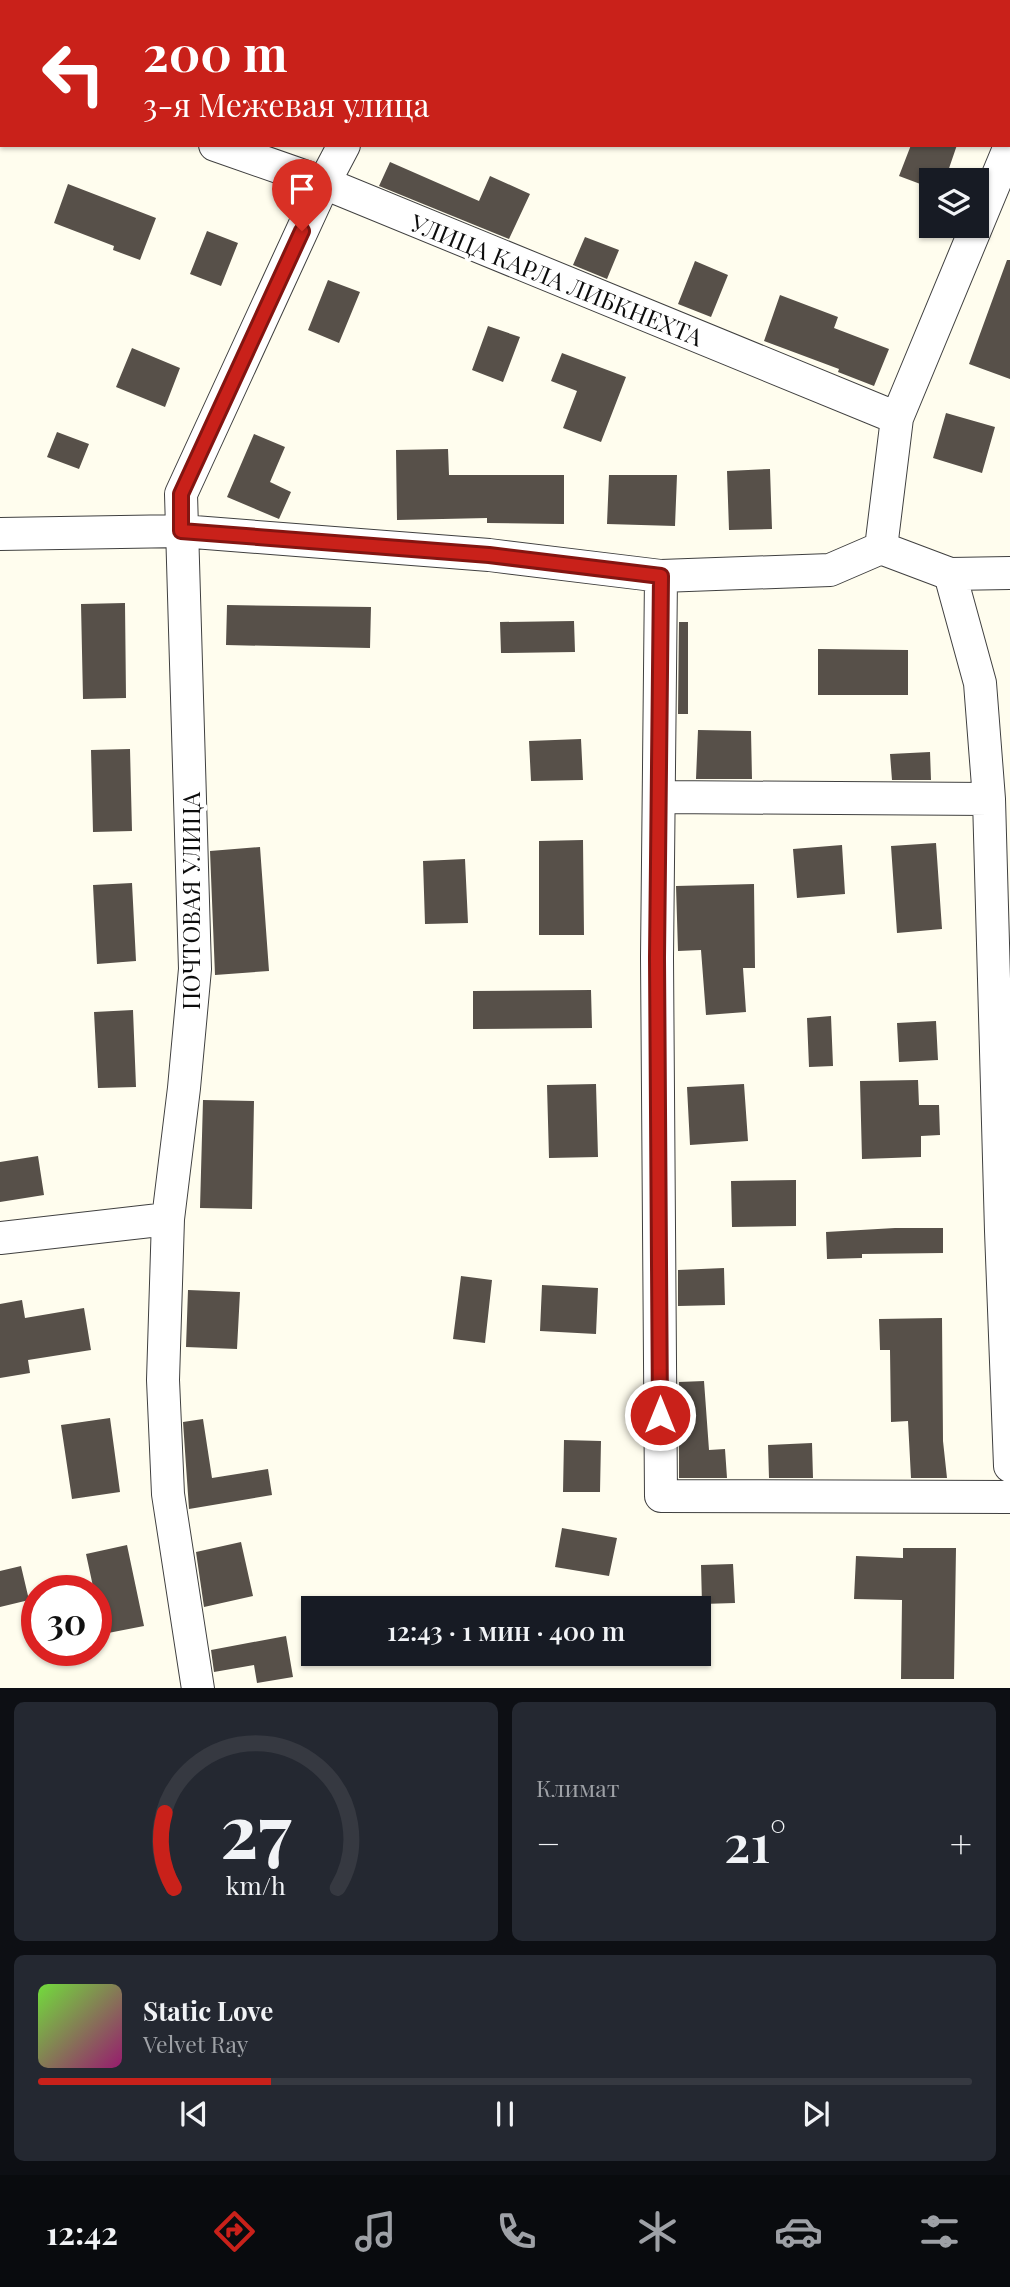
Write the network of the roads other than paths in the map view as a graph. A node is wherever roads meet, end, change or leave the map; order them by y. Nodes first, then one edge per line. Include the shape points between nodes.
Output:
1 (221, 147) edge
2 (343, 147) edge
3 (1010, 147) edge
4 (324, 183) junction
5 (897, 418) junction
6 (181, 531) junction
7 (0, 534) edge
8 (881, 548) junction
9 (1010, 573) edge
10 (950, 574) junction
11 (661, 576) junction
12 (660, 797) junction
13 (989, 799) junction
14 (168, 1219) junction
15 (0, 1238) edge
16 (1006, 1256) edge
17 (1010, 1466) edge
18 (1010, 1497) edge
19 (198, 1688) edge

1 - 4 street, УЛИЦА КАРЛА ЛИБКНЕХТА
2 - 4 street, ПОЧТОВАЯ УЛИЦА
3 - 5 street
4 - 5 street, УЛИЦА КАРЛА ЛИБКНЕХТА
4 - 6 street, ПОЧТОВАЯ УЛИЦА via 181,494
5 - 8 street
6 - 7 street
6 - 11 street via 489,555
6 - 14 street, ПОЧТОВАЯ УЛИЦА via 195,969
8 - 10 street
8 - 11 street via 830,570
9 - 10 street
10 - 13 street via 980,683
11 - 12 street
12 - 13 street
12 - 18 street via 661,1496
13 - 16 street
14 - 15 street
14 - 19 street, ПОЧТОВАЯ УЛИЦА via 163,1380 168,1494
16 - 17 street

